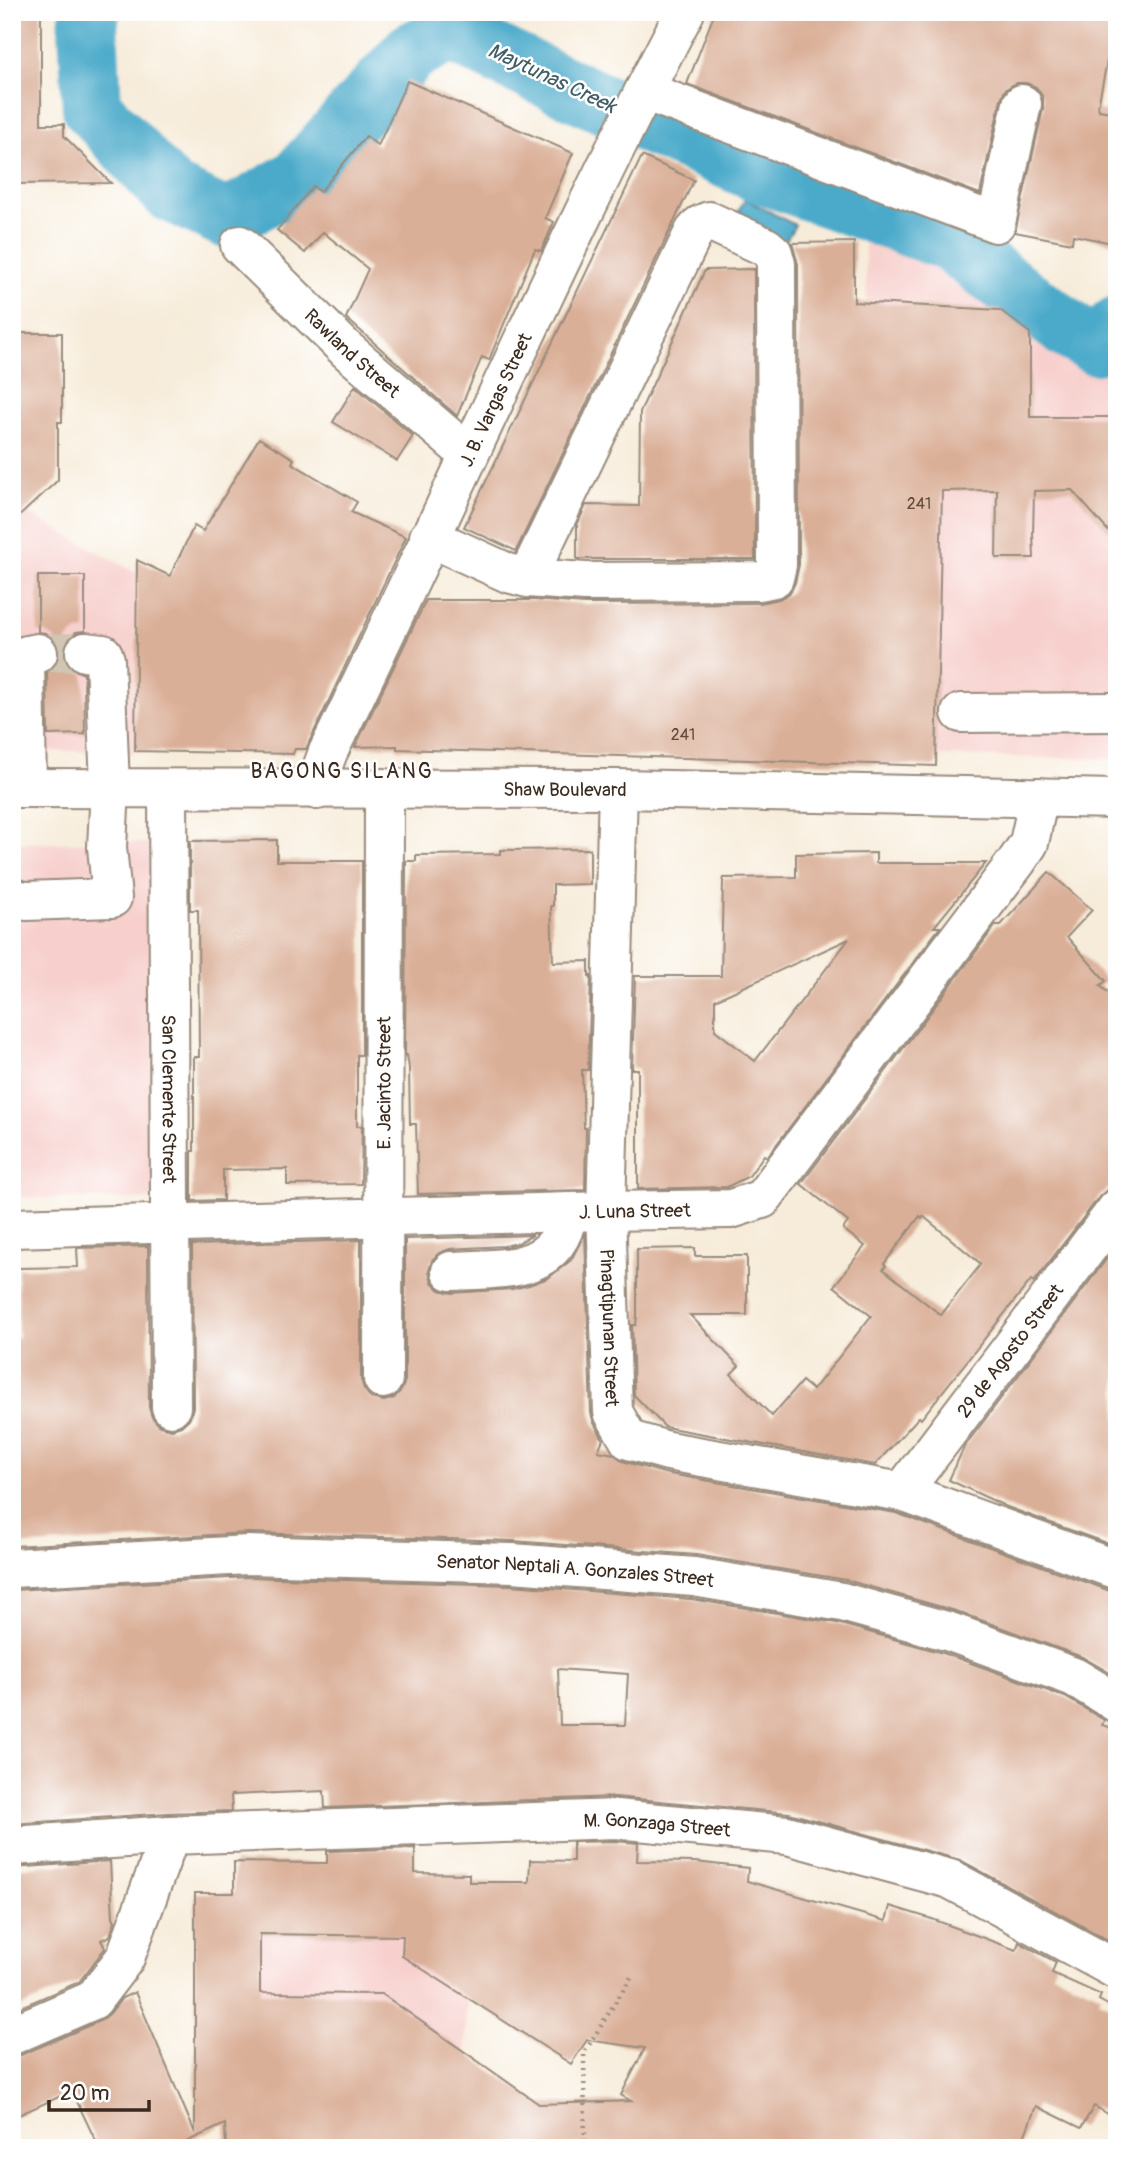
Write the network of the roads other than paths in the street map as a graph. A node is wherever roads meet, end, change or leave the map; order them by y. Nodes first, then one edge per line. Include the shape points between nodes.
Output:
1 (685, 12) edge
2 (1022, 104) dead end
3 (636, 106) junction
4 (240, 245) dead end
5 (468, 454) junction
6 (429, 537) junction
7 (527, 578) junction
8 (85, 652) tunnel mouth
9 (38, 653) dead end
10 (1117, 712) edge
11 (961, 713) dead end
12 (110, 787) junction
13 (20, 788) edge
14 (384, 788) junction
15 (168, 789) junction
16 (618, 789) junction
17 (317, 790) junction
18 (1040, 797) junction
19 (1117, 799) edge
20 (19, 900) edge
21 (1117, 1209) edge
22 (606, 1211) junction
23 (568, 1212) junction
24 (385, 1218) junction
25 (170, 1223) junction
26 (12, 1228) edge
27 (451, 1271) dead end
28 (383, 1379) dead end
29 (171, 1407) dead end
30 (902, 1492) junction
31 (12, 1568) edge
32 (1117, 1570) edge
33 (1117, 1703) edge
34 (170, 1835) junction
35 (12, 1846) edge
36 (1117, 1969) edge
37 (12, 2035) edge

1 - 3 street, J. B. Vargas Street
2 - 3 street via 996,223 675,104
3 - 5 street, J. B. Vargas Street
4 - 5 street, Rawland Street via 347,350
5 - 6 street, J. B. Vargas Street
6 - 7 street
6 - 17 street, J. B. Vargas Street via 328,752
7 - 7 street via 585,582 774,578 776,264 766,247 709,221 694,232
8 - 12 street via 103,654 105,660
9 - 13 street via 25,660
10 - 11 street
12 - 13 street, Shaw Boulevard
12 - 15 street, Shaw Boulevard
12 - 20 street via 107,846 112,898
14 - 16 street, Shaw Boulevard
14 - 17 street, Shaw Boulevard
14 - 24 street, E. Jacinto Street
15 - 17 street, Shaw Boulevard
15 - 25 street, San Clemente Street
16 - 18 street, Shaw Boulevard
16 - 22 street, Pinagtipunan Street
18 - 19 street, Shaw Boulevard
18 - 22 street, J. Luna Street via 1029,843 1017,861 762,1199 732,1209
21 - 30 street, 29 de Agosto Street
22 - 23 street, J. Luna Street
22 - 30 street, Pinagtipunan Street via 613,1412 629,1440 668,1451
23 - 24 street, J. Luna Street
23 - 27 street via 557,1245 540,1257 520,1266
24 - 25 street, J. Luna Street
24 - 28 street, E. Jacinto Street
25 - 26 street, J. Luna Street
25 - 29 street, San Clemente Street
30 - 32 street, Pinagtipunan Street
31 - 33 street, Senator Neptali A. Gonzales Street via 248,1555 512,1563 694,1577 842,1602 950,1632 1074,1677
34 - 35 street, M. Gonzaga Street
34 - 36 street, M. Gonzaga Street via 616,1819 787,1835 950,1879
34 - 37 street via 125,1958 93,2000

